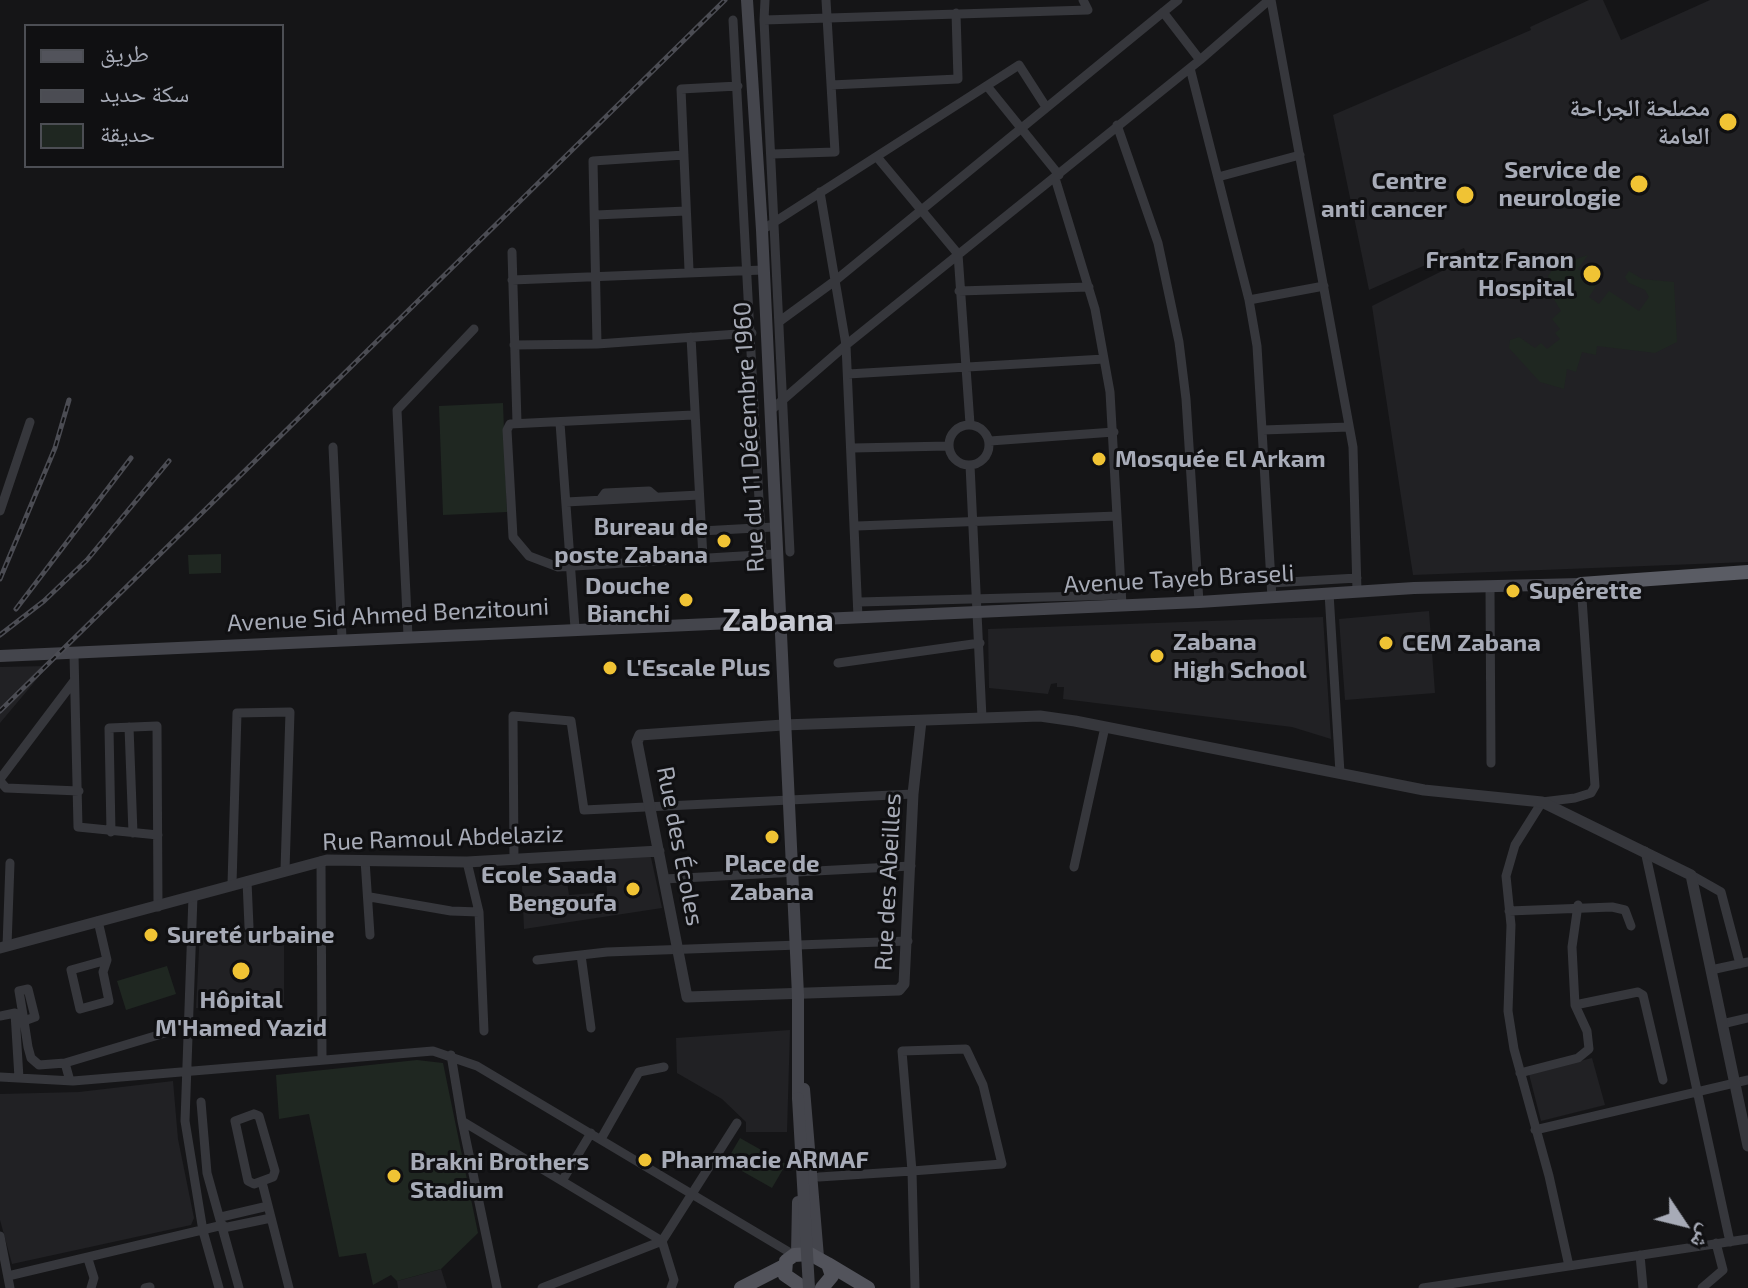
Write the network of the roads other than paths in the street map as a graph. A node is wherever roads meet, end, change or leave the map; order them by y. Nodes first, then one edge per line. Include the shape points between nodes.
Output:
1 (747, 0) edge
2 (765, 0) edge
3 (826, 0) edge
4 (1083, 0) edge
5 (1175, 1) edge
6 (1264, 2) edge
7 (1163, 12) junction
8 (956, 13) junction
9 (827, 18) junction
10 (733, 20) dead end
11 (764, 20) junction
12 (1200, 60) junction
13 (1190, 68) junction
14 (831, 85) junction
15 (738, 86) junction
16 (987, 86) junction
17 (1046, 107) junction
18 (1117, 125) junction
19 (1020, 129) junction
20 (772, 154) junction
21 (684, 155) junction
22 (1300, 155) junction
23 (877, 157) junction
24 (1057, 176) junction
25 (1218, 177) junction
26 (820, 192) junction
27 (922, 207) junction
28 (686, 211) junction
29 (596, 215) junction
30 (775, 221) junction
31 (762, 230) junction
32 (512, 252) dead end
33 (958, 254) junction
34 (689, 270) junction
35 (763, 270) junction
36 (748, 271) junction
37 (596, 275) junction
38 (512, 280) junction
39 (836, 280) junction
40 (1324, 286) junction
41 (1089, 287) junction
42 (959, 291) junction
43 (1249, 300) junction
44 (780, 321) junction
45 (474, 329) dead end
46 (752, 333) junction
47 (691, 337) junction
48 (597, 344) junction
49 (514, 345) junction
50 (846, 345) junction
51 (1104, 359) junction
52 (965, 366) junction
53 (848, 374) junction
54 (785, 396) junction
55 (770, 411) junction
56 (693, 415) junction
57 (30, 422) dead end
58 (517, 423) junction
59 (560, 423) junction
60 (970, 424) junction
61 (1349, 427) junction
62 (1263, 430) junction
63 (1114, 432) junction
64 (990, 441) junction
65 (949, 446) junction
66 (333, 447) dead end
67 (853, 448) junction
68 (970, 465) junction
69 (699, 495) junction
70 (566, 502) junction
71 (0, 511) edge
72 (1117, 516) junction
73 (973, 524) junction
74 (857, 526) junction
75 (774, 527) junction
76 (759, 529) junction
77 (701, 531) junction
78 (790, 552) dead end
79 (768, 554) junction
80 (703, 558) junction
81 (569, 566) junction
82 (1748, 572) edge
83 (1748, 582) edge
84 (1271, 583) junction
85 (1581, 584) junction
86 (1357, 585) junction
87 (1490, 588) junction
88 (1329, 593) junction
89 (977, 596) junction
90 (1272, 598) junction
91 (1121, 600) junction
92 (859, 602) junction
93 (1199, 602) junction
94 (978, 611) junction
95 (858, 617) junction
96 (779, 618) junction
97 (575, 628) junction
98 (408, 636) junction
99 (342, 638) junction
100 (980, 643) junction
101 (74, 654) junction
102 (0, 656) edge
103 (838, 663) dead end
104 (74, 681) junction
105 (982, 718) junction
106 (921, 721) junction
107 (783, 725) junction
108 (129, 727) junction
109 (1105, 727) junction
110 (1491, 763) dead end
111 (1340, 773) junction
112 (0, 780) edge
113 (79, 791) junction
114 (913, 794) junction
115 (1575, 798) junction
116 (787, 799) junction
117 (1542, 802) junction
118 (650, 807) junction
119 (1566, 814) junction
120 (111, 832) junction
121 (133, 833) junction
122 (158, 835) junction
123 (659, 851) junction
124 (1645, 851) junction
125 (365, 860) junction
126 (514, 860) junction
127 (321, 861) junction
128 (467, 862) junction
129 (10, 863) dead end
130 (911, 866) junction
131 (1074, 867) dead end
132 (285, 870) junction
133 (790, 870) junction
134 (1691, 875) junction
135 (664, 879) junction
136 (247, 881) junction
137 (5, 882) edge
138 (232, 884) junction
139 (193, 896) junction
140 (370, 897) junction
141 (1578, 905) junction
142 (158, 907) junction
143 (1509, 911) junction
144 (479, 912) junction
145 (98, 921) junction
146 (1631, 926) dead end
147 (249, 927) dead end
148 (370, 935) dead end
149 (908, 941) junction
150 (794, 945) junction
151 (3, 947) edge
152 (678, 948) junction
153 (581, 955) junction
154 (107, 960) junction
155 (537, 960) dead end
156 (1744, 963) edge
157 (1711, 970) junction
158 (798, 995) junction
159 (1575, 1005) junction
160 (0, 1016) edge
161 (1748, 1018) edge
162 (24, 1021) dead end
163 (1722, 1024) junction
164 (591, 1028) dead end
165 (484, 1031) dead end
166 (165, 1033) dead end
167 (451, 1055) junction
168 (322, 1057) junction
169 (65, 1063) junction
170 (797, 1063) junction
171 (664, 1067) dead end
172 (186, 1072) junction
173 (1520, 1073) junction
174 (0, 1077) edge
175 (19, 1078) junction
176 (1663, 1080) dead end
177 (1748, 1080) edge
178 (70, 1081) junction
179 (1735, 1083) junction
180 (1699, 1092) junction
181 (201, 1102) dead end
182 (462, 1121) junction
183 (737, 1123) dead end
184 (1535, 1130) junction
185 (591, 1133) junction
186 (601, 1139) junction
187 (1748, 1146) edge
188 (912, 1171) junction
189 (819, 1177) dead end
190 (562, 1181) junction
191 (262, 1182) junction
192 (694, 1195) junction
193 (268, 1206) junction
194 (271, 1218) junction
195 (222, 1224) junction
196 (203, 1231) junction
197 (0, 1236) edge
198 (1748, 1239) edge
199 (662, 1241) junction
200 (1730, 1242) junction
201 (1716, 1243) junction
202 (1640, 1255) junction
203 (88, 1259) junction
204 (791, 1259) junction
205 (823, 1261) junction
206 (1569, 1266) junction
207 (8, 1276) junction
208 (747, 1286) edge
209 (799, 1286) edge
210 (547, 1287) edge
211 (10, 1288) edge
212 (91, 1288) edge
213 (219, 1288) edge
214 (239, 1288) edge
215 (289, 1288) edge
216 (497, 1288) edge
217 (671, 1288) edge
218 (824, 1288) edge
219 (853, 1288) edge
220 (868, 1288) edge
221 (915, 1288) edge
222 (1423, 1288) edge
223 (1643, 1288) edge
224 (1702, 1288) edge

1 - 31 main road, Rue du 11 Décembre 1960
2 - 11 street
3 - 9 street
4 - 8 street via 1088,10
5 - 7 street
6 - 12 street
6 - 22 street
7 - 12 street
7 - 17 street
8 - 9 street
8 - 14 street via 958,79
9 - 11 street
9 - 14 street
10 - 15 street
11 - 20 street
12 - 13 street
13 - 18 street
13 - 25 street
14 - 20 street via 835,152
15 - 21 street via 681,89
15 - 36 street
16 - 17 street via 1019,65
16 - 19 street
16 - 23 street
17 - 19 street
18 - 24 street
18 - 93 street via 1146,205 1172,304 1186,399
19 - 24 street
19 - 27 street
20 - 30 street
21 - 28 street
21 - 29 street via 593,161
22 - 25 street
22 - 40 street
23 - 26 street
23 - 27 street
24 - 33 street
24 - 41 street
25 - 43 street
26 - 30 street
26 - 39 street
27 - 33 street
27 - 39 street
28 - 29 street
28 - 34 street
29 - 37 street
30 - 31 street
30 - 44 street
31 - 35 main road, Rue du 11 Décembre 1960
32 - 38 street
33 - 42 street
33 - 50 street
34 - 36 street
34 - 37 street
35 - 36 street
35 - 55 main road, Rue du 11 Décembre 1960
36 - 46 street
37 - 38 street
37 - 48 street
38 - 49 street
39 - 44 street
39 - 50 street
40 - 43 street
40 - 61 street
41 - 42 street
41 - 51 street
42 - 52 street
43 - 62 street
44 - 54 street
45 - 98 street via 397,410
46 - 47 street
46 - 76 street
47 - 48 street
47 - 56 street
48 - 49 street
49 - 58 street
50 - 53 street
50 - 54 street
51 - 52 street
51 - 63 street
52 - 53 street
52 - 60 street
53 - 67 street
54 - 55 street
54 - 78 street
55 - 75 main road, Rue du 11 Décembre 1960
56 - 59 street
56 - 69 street
57 - 71 street
58 - 59 street
58 - 81 street via 507,430 513,537 524,552 544,564
59 - 70 street
60 - 64 street via 983,429
60 - 65 street via 955,430
61 - 62 street
61 - 86 street
62 - 84 street
63 - 64 street
63 - 72 street
64 - 68 street via 983,460
65 - 67 street
65 - 68 street via 958,462
66 - 99 street
67 - 74 street
68 - 73 street
69 - 70 street
69 - 77 street
70 - 81 street
72 - 73 street
72 - 91 street
73 - 74 street
73 - 89 street
74 - 92 street
75 - 76 street
75 - 79 main road, Rue du 11 Décembre 1960
76 - 77 street
76 - 79 street
77 - 80 street
79 - 80 street
79 - 96 main road, Rue du 11 Décembre 1960
80 - 81 street
81 - 97 street
82 - 85 highway
83 - 85 highway via 1605,588
84 - 86 street
84 - 90 street
85 - 87 main road, Avenue Tayeb Braseli
85 - 115 street via 1596,778 1591,793
86 - 87 main road, Avenue Tayeb Braseli
86 - 88 main road, Avenue Tayeb Braseli
87 - 110 street
88 - 90 main road, Avenue Tayeb Braseli
88 - 111 street
89 - 91 street
89 - 92 street
89 - 94 street
90 - 93 main road, Avenue Tayeb Braseli
91 - 93 main road, Avenue Tayeb Braseli
91 - 94 main road, Avenue Tayeb Braseli
92 - 95 street
94 - 95 main road, Avenue Tayeb Braseli
94 - 100 street
95 - 96 main road, Avenue Tayeb Braseli
96 - 97 main road, Avenue Sid Ahmed Benzitouni
96 - 107 main road, Rue du 11 Décembre 1960
97 - 98 main road, Avenue Sid Ahmed Benzitouni
98 - 99 main road, Avenue Sid Ahmed Benzitouni
99 - 101 main road, Avenue Sid Ahmed Benzitouni
100 - 103 street
100 - 105 street
101 - 102 main road, Avenue Sid Ahmed Benzitouni
101 - 104 street
104 - 112 street
104 - 113 street
105 - 106 street
105 - 109 street via 1040,716
106 - 107 street
106 - 114 street, Rue des Abeilles
107 - 116 main road, Rue du 11 Décembre 1960
107 - 118 street, Rue des Écoles via 640,735
108 - 120 street via 109,728
108 - 121 street
108 - 122 street via 157,726
109 - 111 street
109 - 131 street
111 - 117 street via 1424,790
112 - 113 street via 6,788
113 - 120 street via 78,827
114 - 116 street
114 - 130 street, Rue des Abeilles
115 - 117 street
115 - 119 street
116 - 118 street
116 - 133 main road, Rue du 11 Décembre 1960
117 - 119 street
117 - 143 street via 1507,866
118 - 123 street, Rue des Écoles
118 - 126 street via 584,810 571,721 513,716
119 - 124 street
120 - 121 street
121 - 122 street
122 - 142 street
123 - 126 street, Rue Ramoul Abdelaziz
123 - 135 street, Rue des Écoles
124 - 134 street
124 - 180 street
125 - 127 street, Rue Ramoul Abdelaziz
125 - 128 street, Rue Ramoul Abdelaziz
125 - 140 street
126 - 128 street, Rue Ramoul Abdelaziz
127 - 132 street, Rue Ramoul Abdelaziz
127 - 168 street
128 - 144 street
129 - 137 street
130 - 133 street
130 - 149 street, Rue des Abeilles
132 - 136 street, Rue Ramoul Abdelaziz
132 - 138 street via 290,712 237,713
133 - 135 street
133 - 150 main road, Rue du 11 Décembre 1960
134 - 156 street via 1721,892
134 - 157 street
135 - 152 street, Rue des Écoles
136 - 138 street, Rue Ramoul Abdelaziz
136 - 147 street
137 - 151 street
138 - 139 street, Rue Ramoul Abdelaziz
139 - 142 street, Rue Ramoul Abdelaziz
139 - 172 street
140 - 144 street
140 - 148 street
141 - 143 street
141 - 146 street via 1625,910
141 - 159 street via 1572,947
142 - 145 street, Rue Ramoul Abdelaziz
143 - 173 street via 1508,1011
144 - 165 street
145 - 151 street, Rue Ramoul Abdelaziz
145 - 154 street
149 - 150 street
149 - 158 street, Rue des Abeilles via 907,978 899,990
150 - 152 street
150 - 158 main road, Rue du 11 Décembre 1960
152 - 153 street
152 - 158 street, Rue des Écoles via 687,997
153 - 155 street
153 - 164 street
154 - 154 street via 103,972 109,1001 80,1009 71,970
156 - 157 street
157 - 163 street
158 - 170 main road, Rue du 11 Décembre 1960
159 - 173 street via 1590,1042 1587,1052
159 - 176 street via 1643,995
160 - 175 street via 15,1013
161 - 163 street
162 - 169 street via 35,1063
163 - 179 street
166 - 169 street
167 - 168 street via 424,1050
167 - 182 street
167 - 185 street
168 - 172 street
169 - 178 street
170 - 204 main road, Rue du 11 Décembre 1960
170 - 205 main road, Rue du 11 Décembre 1960
170 - 209 main road, Rue du 11 Décembre 1960, bridge
171 - 186 street via 639,1072
172 - 178 street
172 - 196 street via 187,1143
173 - 184 street
174 - 175 street
175 - 178 street
177 - 179 street
179 - 180 street
179 - 187 street
180 - 184 street
180 - 200 street
181 - 195 street via 207,1173
182 - 190 street
182 - 216 street
183 - 192 street
184 - 206 street
185 - 186 street
185 - 190 street
186 - 192 street
188 - 188 street via 902,1051 966,1049 983,1085 1002,1164
188 - 189 street
188 - 221 street
190 - 199 street
191 - 191 street via 248,1181 237,1118 259,1116 275,1171
191 - 193 street
192 - 199 street
192 - 204 street
193 - 194 street
193 - 195 street
194 - 195 street
194 - 215 street
195 - 196 street
195 - 214 street
196 - 203 street
196 - 213 street
197 - 207 street
198 - 200 street
199 - 210 street
199 - 217 street via 674,1280
200 - 201 street
201 - 202 street
201 - 224 street via 1723,1270
202 - 206 street
202 - 223 street
203 - 207 street
203 - 212 street via 94,1278
204 - 205 main road
204 - 208 main road
204 - 209 main road
205 - 218 main road via 832,1276
205 - 220 main road
206 - 222 street
207 - 211 street
208 - 209 main road
218 - 219 main road

